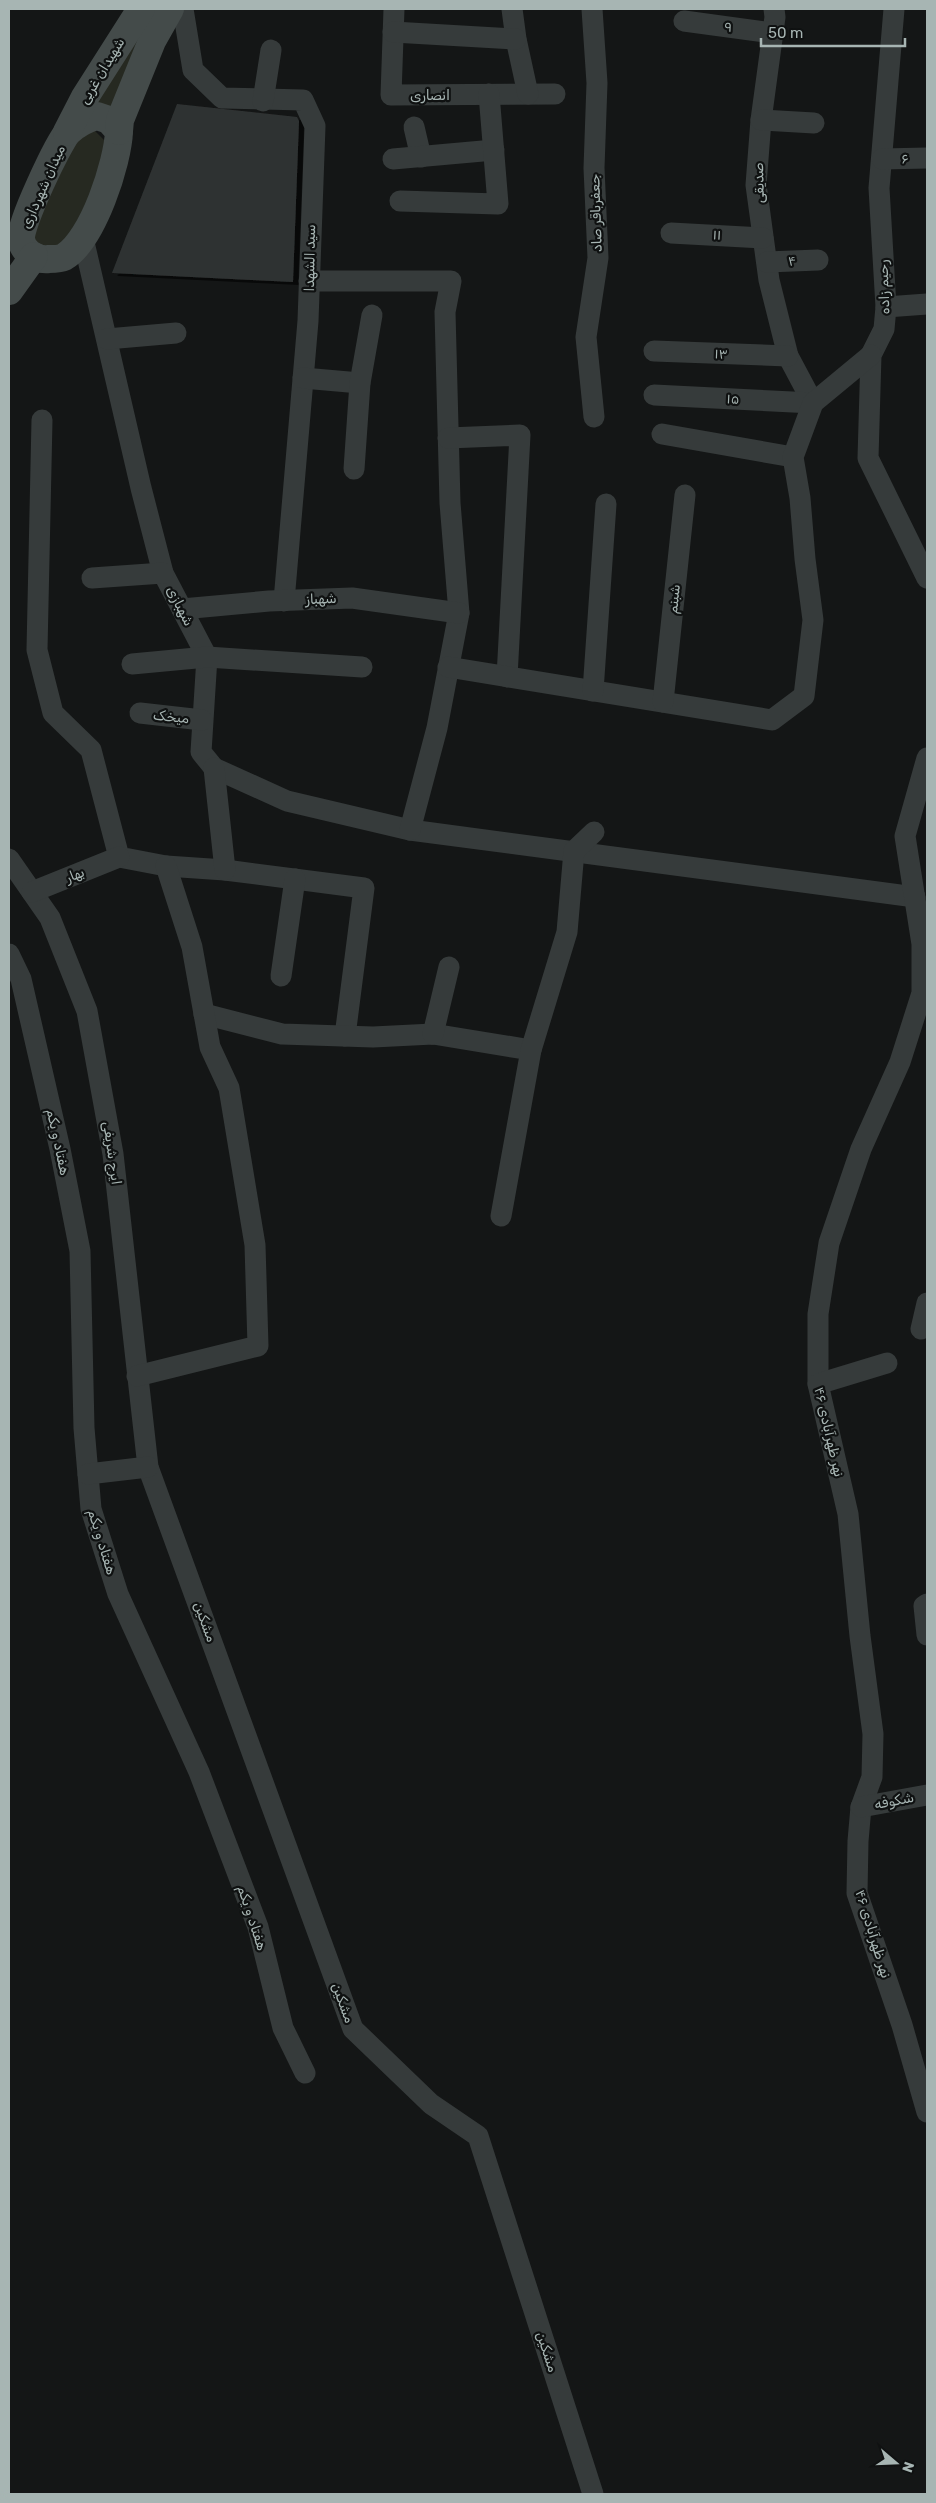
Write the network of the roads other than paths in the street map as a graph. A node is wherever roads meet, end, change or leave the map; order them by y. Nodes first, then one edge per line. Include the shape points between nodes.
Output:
1 (141, 9) edge
2 (170, 9) edge
3 (182, 9) edge
4 (394, 9) edge
5 (512, 9) edge
6 (592, 9) edge
7 (774, 9) edge
8 (894, 9) edge
9 (684, 21) dead end
10 (393, 32) junction
11 (773, 33) junction
12 (516, 39) junction
13 (272, 50) dead end
14 (489, 94) junction
15 (528, 94) junction
16 (555, 94) dead end
17 (264, 101) junction
18 (761, 120) junction
19 (814, 123) dead end
20 (414, 127) dead end
21 (119, 131) junction
22 (67, 134) junction
23 (494, 150) junction
24 (421, 157) junction
25 (927, 158) edge
26 (393, 159) dead end
27 (882, 159) junction
28 (400, 201) dead end
29 (671, 233) dead end
30 (84, 238) junction
31 (763, 238) junction
32 (21, 251) edge
33 (818, 260) dead end
34 (767, 262) junction
35 (309, 282) junction
36 (9, 291) edge
37 (927, 304) edge
38 (886, 307) junction
39 (372, 315) dead end
40 (176, 334) dead end
41 (107, 339) junction
42 (654, 351) dead end
43 (871, 355) junction
44 (788, 356) junction
45 (303, 378) junction
46 (360, 382) junction
47 (654, 395) dead end
48 (813, 403) junction
49 (594, 417) dead end
50 (42, 420) dead end
51 (662, 434) dead end
52 (448, 438) junction
53 (793, 457) junction
54 (354, 469) dead end
55 (684, 495) dead end
56 (606, 504) dead end
57 (163, 573) junction
58 (92, 578) dead end
59 (927, 578) edge
60 (284, 600) junction
61 (182, 609) junction
62 (459, 613) junction
63 (207, 657) junction
64 (132, 664) dead end
65 (362, 667) dead end
66 (448, 667) junction
67 (507, 677) junction
68 (593, 691) junction
69 (663, 702) junction
70 (140, 713) dead end
71 (202, 720) junction
72 (214, 768) junction
73 (925, 772) edge
74 (410, 830) junction
75 (594, 832) dead end
76 (574, 851) junction
77 (119, 857) junction
78 (9, 859) edge
79 (166, 866) junction
80 (225, 870) junction
81 (295, 879) junction
82 (32, 892) junction
83 (915, 897) junction
84 (9, 954) edge
85 (450, 967) dead end
86 (281, 976) dead end
87 (204, 1014) junction
88 (433, 1034) junction
89 (345, 1036) junction
90 (530, 1050) junction
91 (501, 1216) dead end
92 (927, 1303) edge
93 (921, 1329) dead end
94 (887, 1363) dead end
95 (137, 1376) junction
96 (818, 1384) junction
97 (148, 1468) junction
98 (88, 1474) junction
99 (927, 1604) edge
100 (927, 1635) edge
101 (927, 1795) edge
102 (861, 1807) junction
103 (305, 2073) dead end
104 (927, 2112) edge
105 (593, 2494) edge

1 - 22 main road, شهیدان غربی via 85,97
2 - 21 main road via 152,41 120,120
3 - 17 street, سید الشهدا via 193,70 222,98
4 - 10 street, انصاری
5 - 12 street
6 - 49 street, جعفرباقر صاد via 598,83 594,168 598,258 586,337
7 - 11 street, صدیقی
8 - 27 street, رحیم زاده
9 - 11 street, ۹
10 - 12 street
10 - 14 street, انصاری via 390,95
11 - 18 street, صدیقی
12 - 15 street
13 - 17 street
14 - 15 street, انصاری
14 - 23 street
15 - 16 street, انصاری
17 - 35 street, سید الشهدا via 303,100 315,126
18 - 19 street
18 - 31 street, صدیقی via 756,185
20 - 24 street
21 - 22 main road, میدان شهرداری via 109,120 97,116 84,119
21 - 30 main road via 118,148 103,194
22 - 32 main road, میدان شهرداری via 24,221
23 - 24 street
23 - 28 street via 498,204
24 - 26 street
25 - 27 street, ۶
27 - 38 street, رحیم زاده via 879,188
29 - 31 street, ۱۱
30 - 32 main road via 64,258 41,260
30 - 41 street, شهبازی
31 - 34 street, صدیقی
32 - 36 main road
33 - 34 street, ۴
34 - 44 street, صدیقی
35 - 45 street, سید الشهدا
35 - 52 street via 451,282 445,312
37 - 38 street
38 - 43 street, رحیم زاده via 884,330
39 - 46 street
40 - 41 street
41 - 57 street, شهبازی
42 - 44 street, ۱۳
43 - 48 street
43 - 59 street, رحیم زاده via 868,458
44 - 48 street, صدیقی
45 - 46 street
45 - 60 street, سید الشهدا
46 - 54 street
47 - 48 street, ۱۵
48 - 53 street
50 - 77 street via 37,650 52,713 91,750
51 - 53 street
52 - 62 street
52 - 67 street via 520,435
53 - 69 street via 813,620 804,696 772,720
55 - 69 street, شبنم
56 - 68 street
57 - 58 street
57 - 61 street, شهبازی
60 - 61 street, شهباز
60 - 62 street, شهباز via 352,598
61 - 63 street, شهبازی
62 - 66 street
63 - 64 street
63 - 65 street
63 - 71 street
66 - 67 street
66 - 74 street via 437,728
67 - 68 street
68 - 69 street
70 - 71 street, میخک
71 - 72 street via 201,752
72 - 74 street via 287,801
72 - 80 street
73 - 83 street, نهر ظهرآبادی ۴۶ via 906,836
74 - 76 street
75 - 76 street
76 - 83 street
76 - 90 street via 567,932
77 - 79 street
77 - 82 street, بهار
78 - 82 street, ایرج شریفی
79 - 80 street
79 - 87 street via 192,947
80 - 81 street
81 - 86 street
81 - 89 street via 364,888
82 - 95 street, ایرج شریفی via 50,918 87,1011 113,1154
83 - 96 street, نهر ظهرآبادی ۴۶ via 922,944 922,993 900,1062 861,1149 829,1243 818,1314
84 - 98 street, هفتاد و یکم via 23,988 80,1251
85 - 88 street
87 - 89 street via 282,1034
87 - 95 street via 210,1047 229,1088 255,1245 258,1346
88 - 89 street
88 - 90 street
90 - 91 street
92 - 93 street
94 - 96 street
95 - 97 street, ایرج شریفی
96 - 102 street, نهر ظهرآبادی ۴۶ via 848,1514 873,1734 872,1777
97 - 98 street
97 - 105 street, مشکین via 353,2029 431,2104 478,2136
98 - 103 street, هفتاد و یکم via 91,1509 118,1594 198,1772 258,1927 283,2028
99 - 100 street via 924,1606
101 - 102 street, شکوفه
102 - 104 street, نهر ظهرآبادی ۴۶ via 857,1893 902,2025

